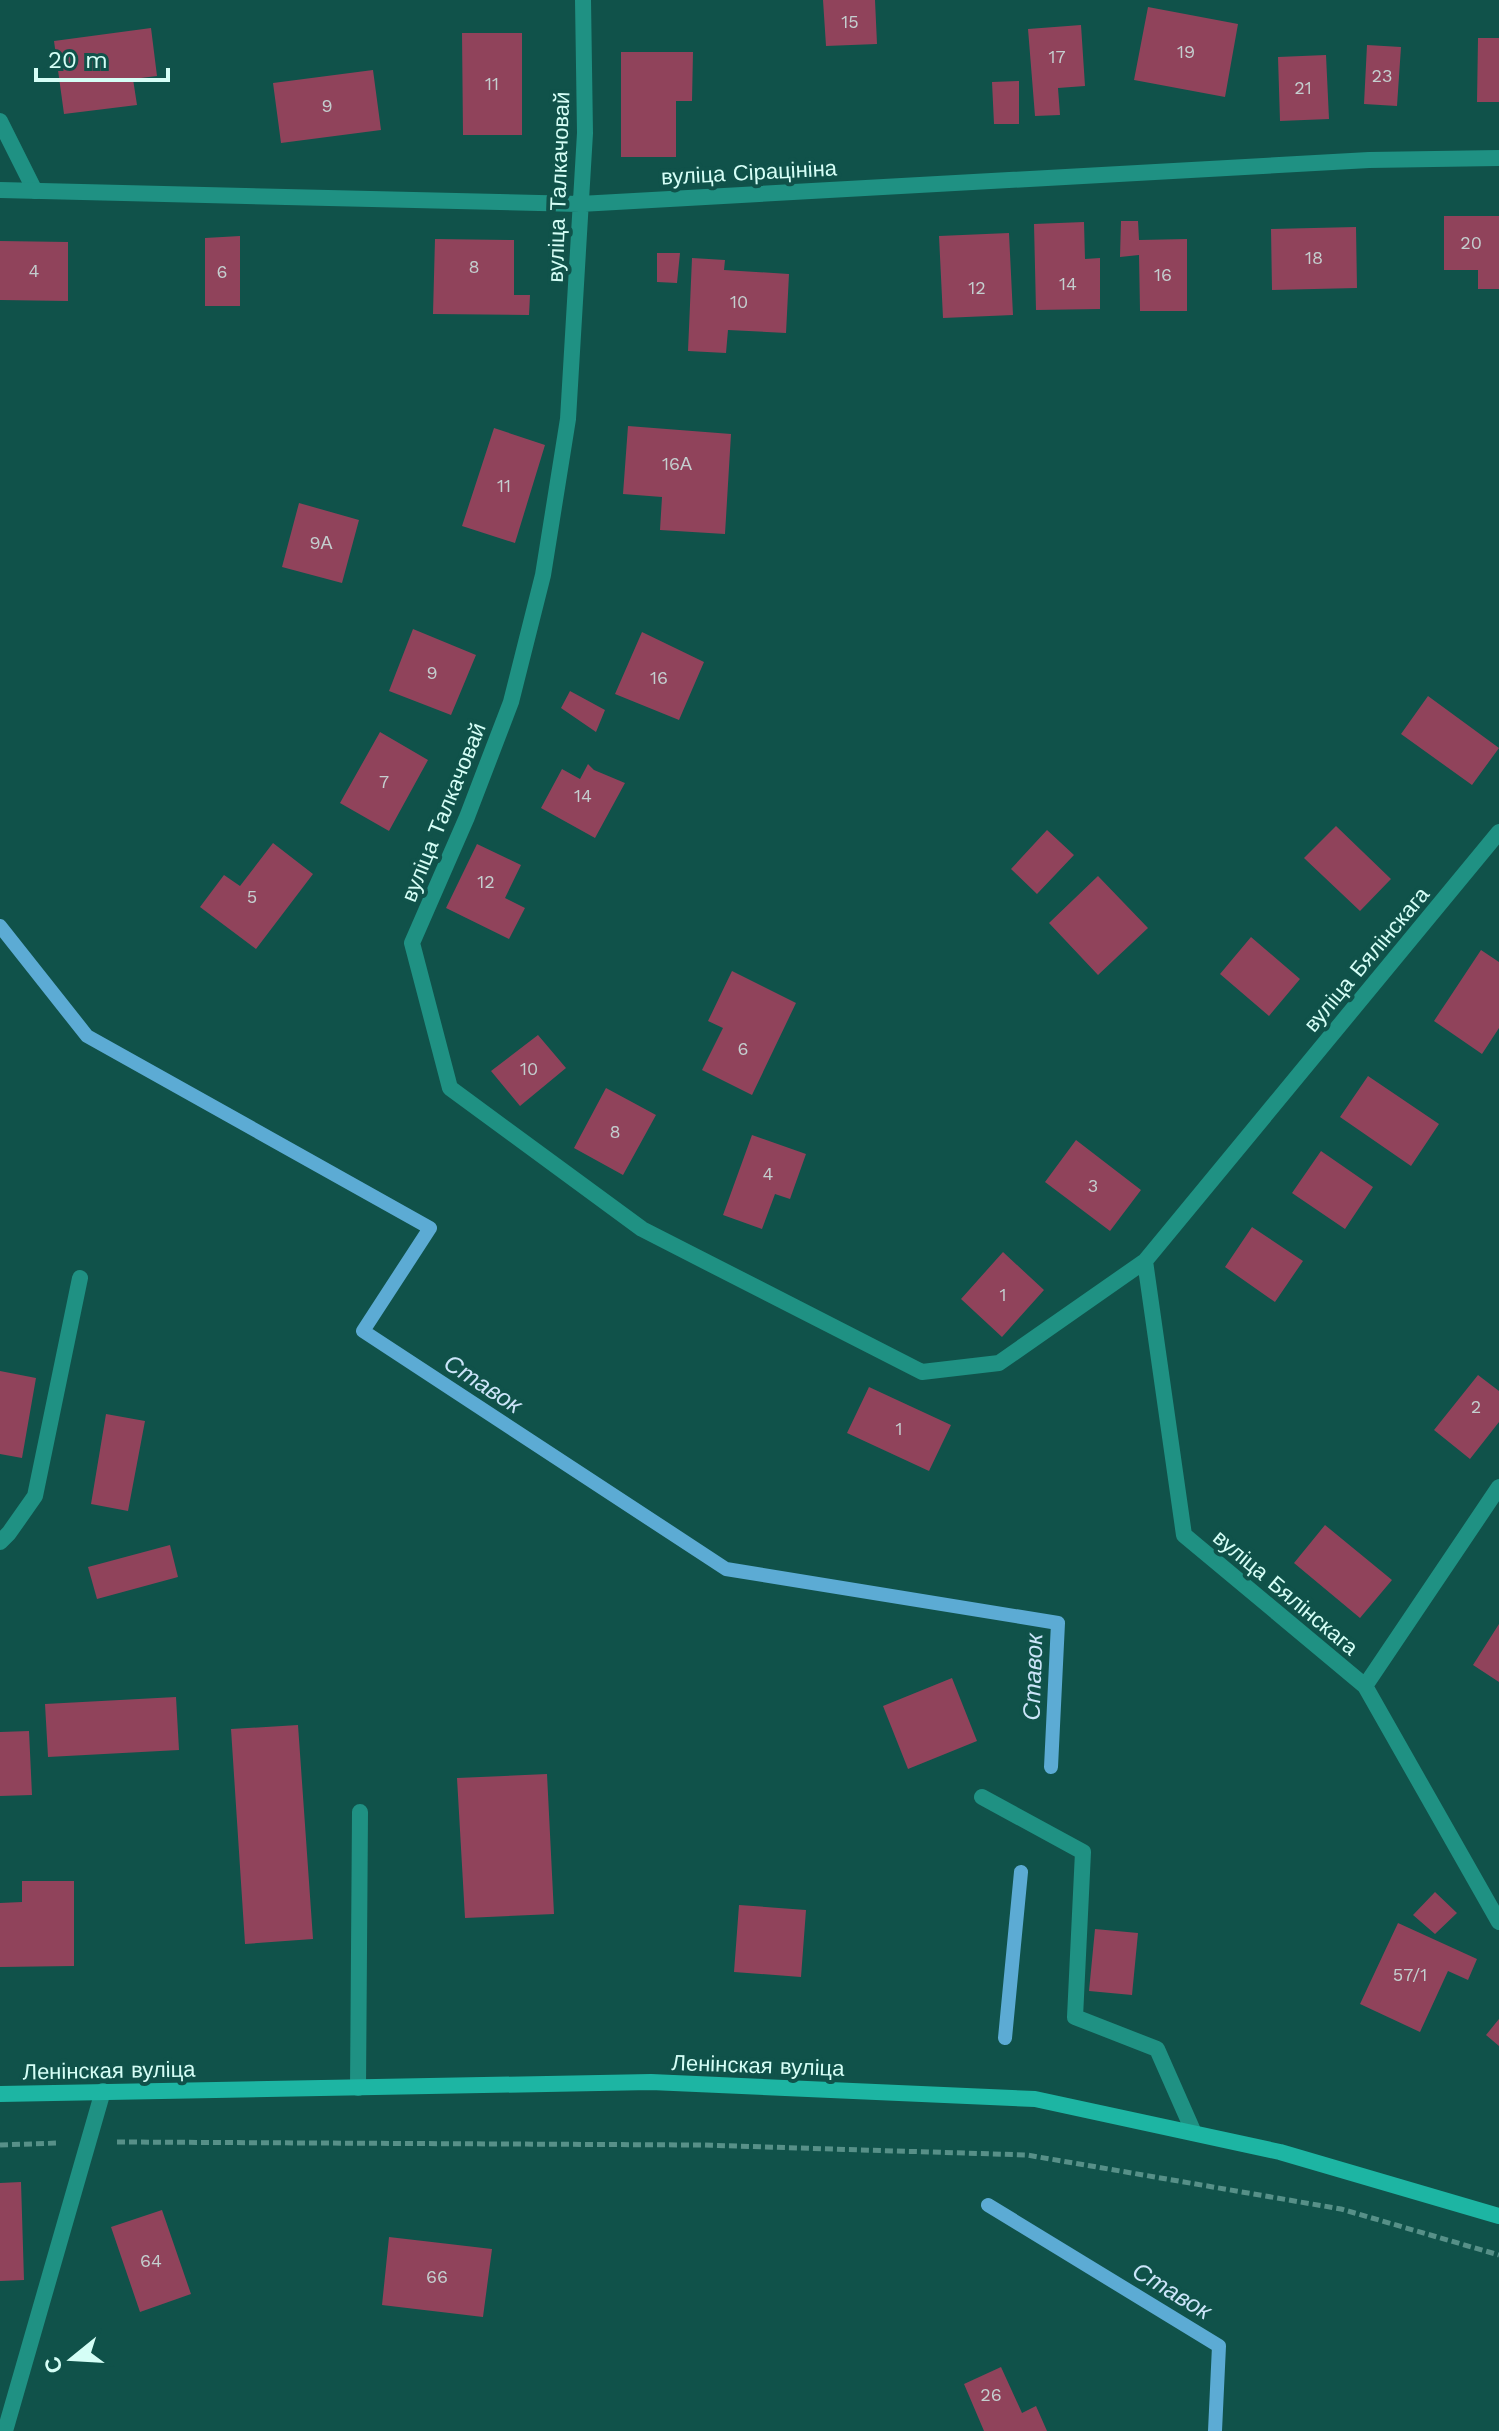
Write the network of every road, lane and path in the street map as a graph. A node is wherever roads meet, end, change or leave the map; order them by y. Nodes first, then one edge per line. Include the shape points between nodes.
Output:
1 (583, 0) edge
2 (0, 121) edge
3 (1499, 158) edge
4 (0, 190) edge
5 (35, 191) junction
6 (580, 204) junction
7 (1499, 832) edge
8 (1145, 1261) junction
9 (80, 1278) dead end
10 (922, 1372) joint
11 (1499, 1487) edge
12 (0, 1542) edge
13 (1365, 1686) junction
14 (982, 1797) dead end
15 (360, 1812) dead end
16 (1499, 1922) edge
17 (358, 2088) junction
18 (103, 2091) junction
19 (0, 2094) edge
20 (1194, 2133) junction
21 (88, 2142) junction
22 (0, 2145) edge
23 (1499, 2216) edge
24 (1499, 2255) edge
25 (5, 2431) edge

1 - 6 street, вуліца Талкачовай
2 - 5 street
3 - 6 street, вуліца Сірацініна via 1369,160
4 - 5 street, вуліца Сірацініна
5 - 6 street, вуліца Сірацініна
6 - 10 street, вуліца Талкачовай via 568,419 543,575 511,702 412,943 450,1088 642,1229
7 - 8 street, вуліца Бялінскага
8 - 10 street, вуліца Бялінскага via 999,1363
8 - 13 street, вуліца Бялінскага via 1184,1535
9 - 12 street via 35,1496
11 - 13 street
13 - 16 street, вуліца Бялінскага
14 - 20 street via 1083,1852 1075,2017 1157,2049
15 - 17 street
17 - 18 main road, Ленінская вуліца
17 - 20 main road, Ленінская вуліца via 651,2082 1035,2099
18 - 19 main road, Ленінская вуліца
18 - 21 street
20 - 23 main road, Ленінская вуліца via 1280,2152
21 - 22 path
21 - 24 path via 701,2145 1027,2155 1341,2209
21 - 25 street

